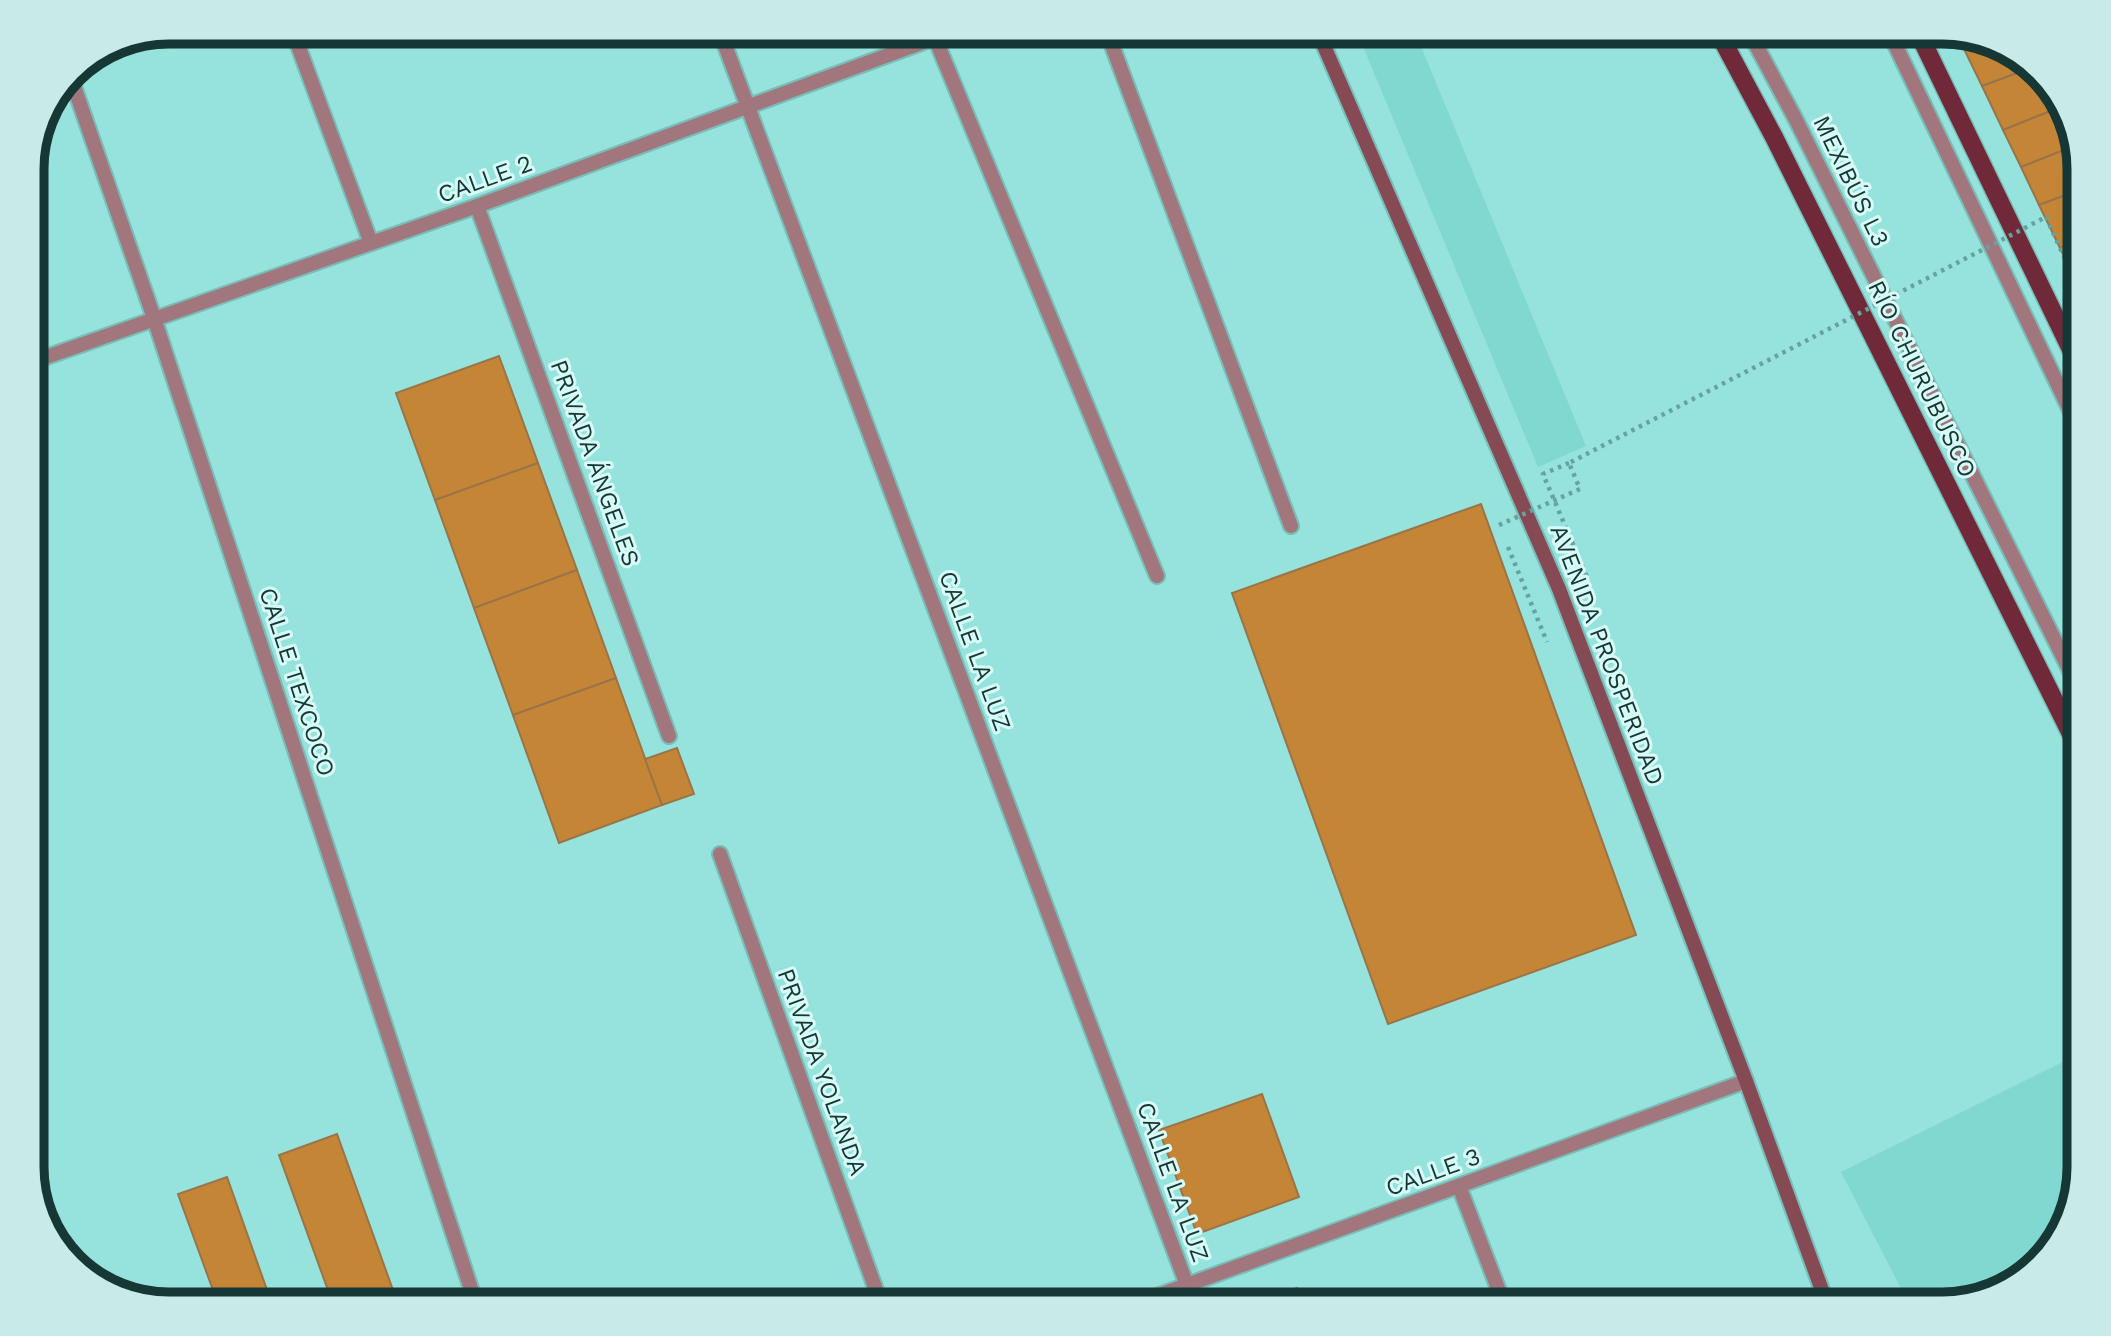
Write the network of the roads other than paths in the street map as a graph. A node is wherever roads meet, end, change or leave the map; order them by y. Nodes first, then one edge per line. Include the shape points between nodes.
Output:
1 (297, 44) edge
2 (724, 44) edge
3 (918, 44) edge
4 (936, 44) edge
5 (1111, 44) edge
6 (1323, 44) edge
7 (1724, 44) edge
8 (1755, 44) edge
9 (1895, 44) edge
10 (1924, 44) edge
11 (74, 87) edge
12 (747, 107) junction
13 (477, 206) junction
14 (371, 243) junction
15 (154, 318) junction
16 (2067, 339) edge
17 (44, 358) edge
18 (2067, 402) edge
19 (1291, 526) dead end
20 (1157, 576) dead end
21 (2067, 664) edge
22 (2067, 724) edge
23 (668, 736) dead end
24 (720, 854) dead end
25 (1746, 1081) junction
26 (1459, 1186) junction
27 (1188, 1286) junction
28 (472, 1292) edge
29 (877, 1292) edge
30 (1170, 1292) edge
31 (1190, 1292) edge
32 (1499, 1292) edge
33 (1823, 1292) edge

1 - 14 street
2 - 12 street, CALLE LA LUZ
3 - 12 street, CALLE 2
4 - 20 street
5 - 19 street
6 - 25 street, AVENIDA PROSPERIDAD via 1559,589
7 - 22 main road, RÍO CHURUBUSCO
8 - 21 street, MEXIBÚS L3
9 - 18 street
10 - 16 main road
11 - 15 street, CALLE TEXCOCO
12 - 13 street, CALLE 2
12 - 27 street, CALLE LA LUZ
13 - 14 street, CALLE 2
13 - 23 street, PRIVADA ÁNGELES
14 - 15 street, CALLE 2
15 - 17 street, CALLE 2
15 - 28 street, CALLE TEXCOCO
24 - 29 street, PRIVADA YOLANDA
25 - 26 street, CALLE 3
25 - 33 street, AVENIDA PROSPERIDAD
26 - 27 street, CALLE 3
26 - 32 street
27 - 30 street, CALLE 3
27 - 31 street, CALLE LA LUZ

